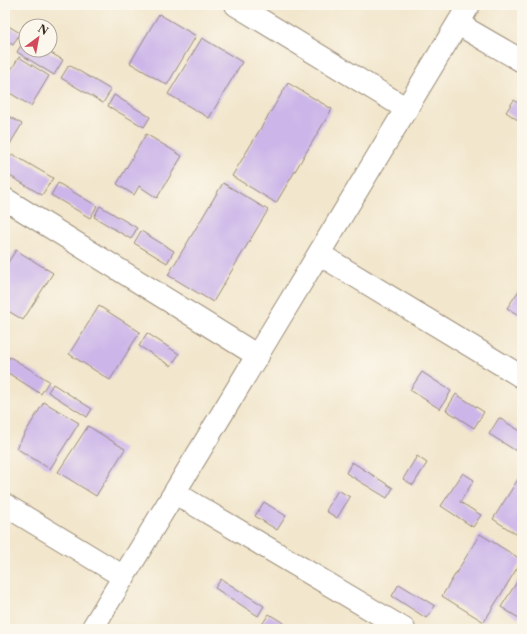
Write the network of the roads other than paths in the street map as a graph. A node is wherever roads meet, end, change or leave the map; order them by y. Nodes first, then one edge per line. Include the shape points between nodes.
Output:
1 (236, 5) edge
2 (469, 5) edge
3 (458, 24) junction
4 (522, 61) edge
5 (407, 109) junction
6 (5, 199) edge
7 (319, 254) junction
8 (258, 356) junction
9 (522, 377) edge
10 (175, 493) junction
11 (5, 505) edge
12 (124, 577) junction
13 (92, 629) edge
14 (404, 629) edge

1 - 5 street
2 - 3 street
3 - 4 street
3 - 5 street
5 - 7 street
6 - 8 street
7 - 8 street
7 - 9 street
8 - 10 street
10 - 12 street
10 - 14 street
11 - 12 street
12 - 13 street

